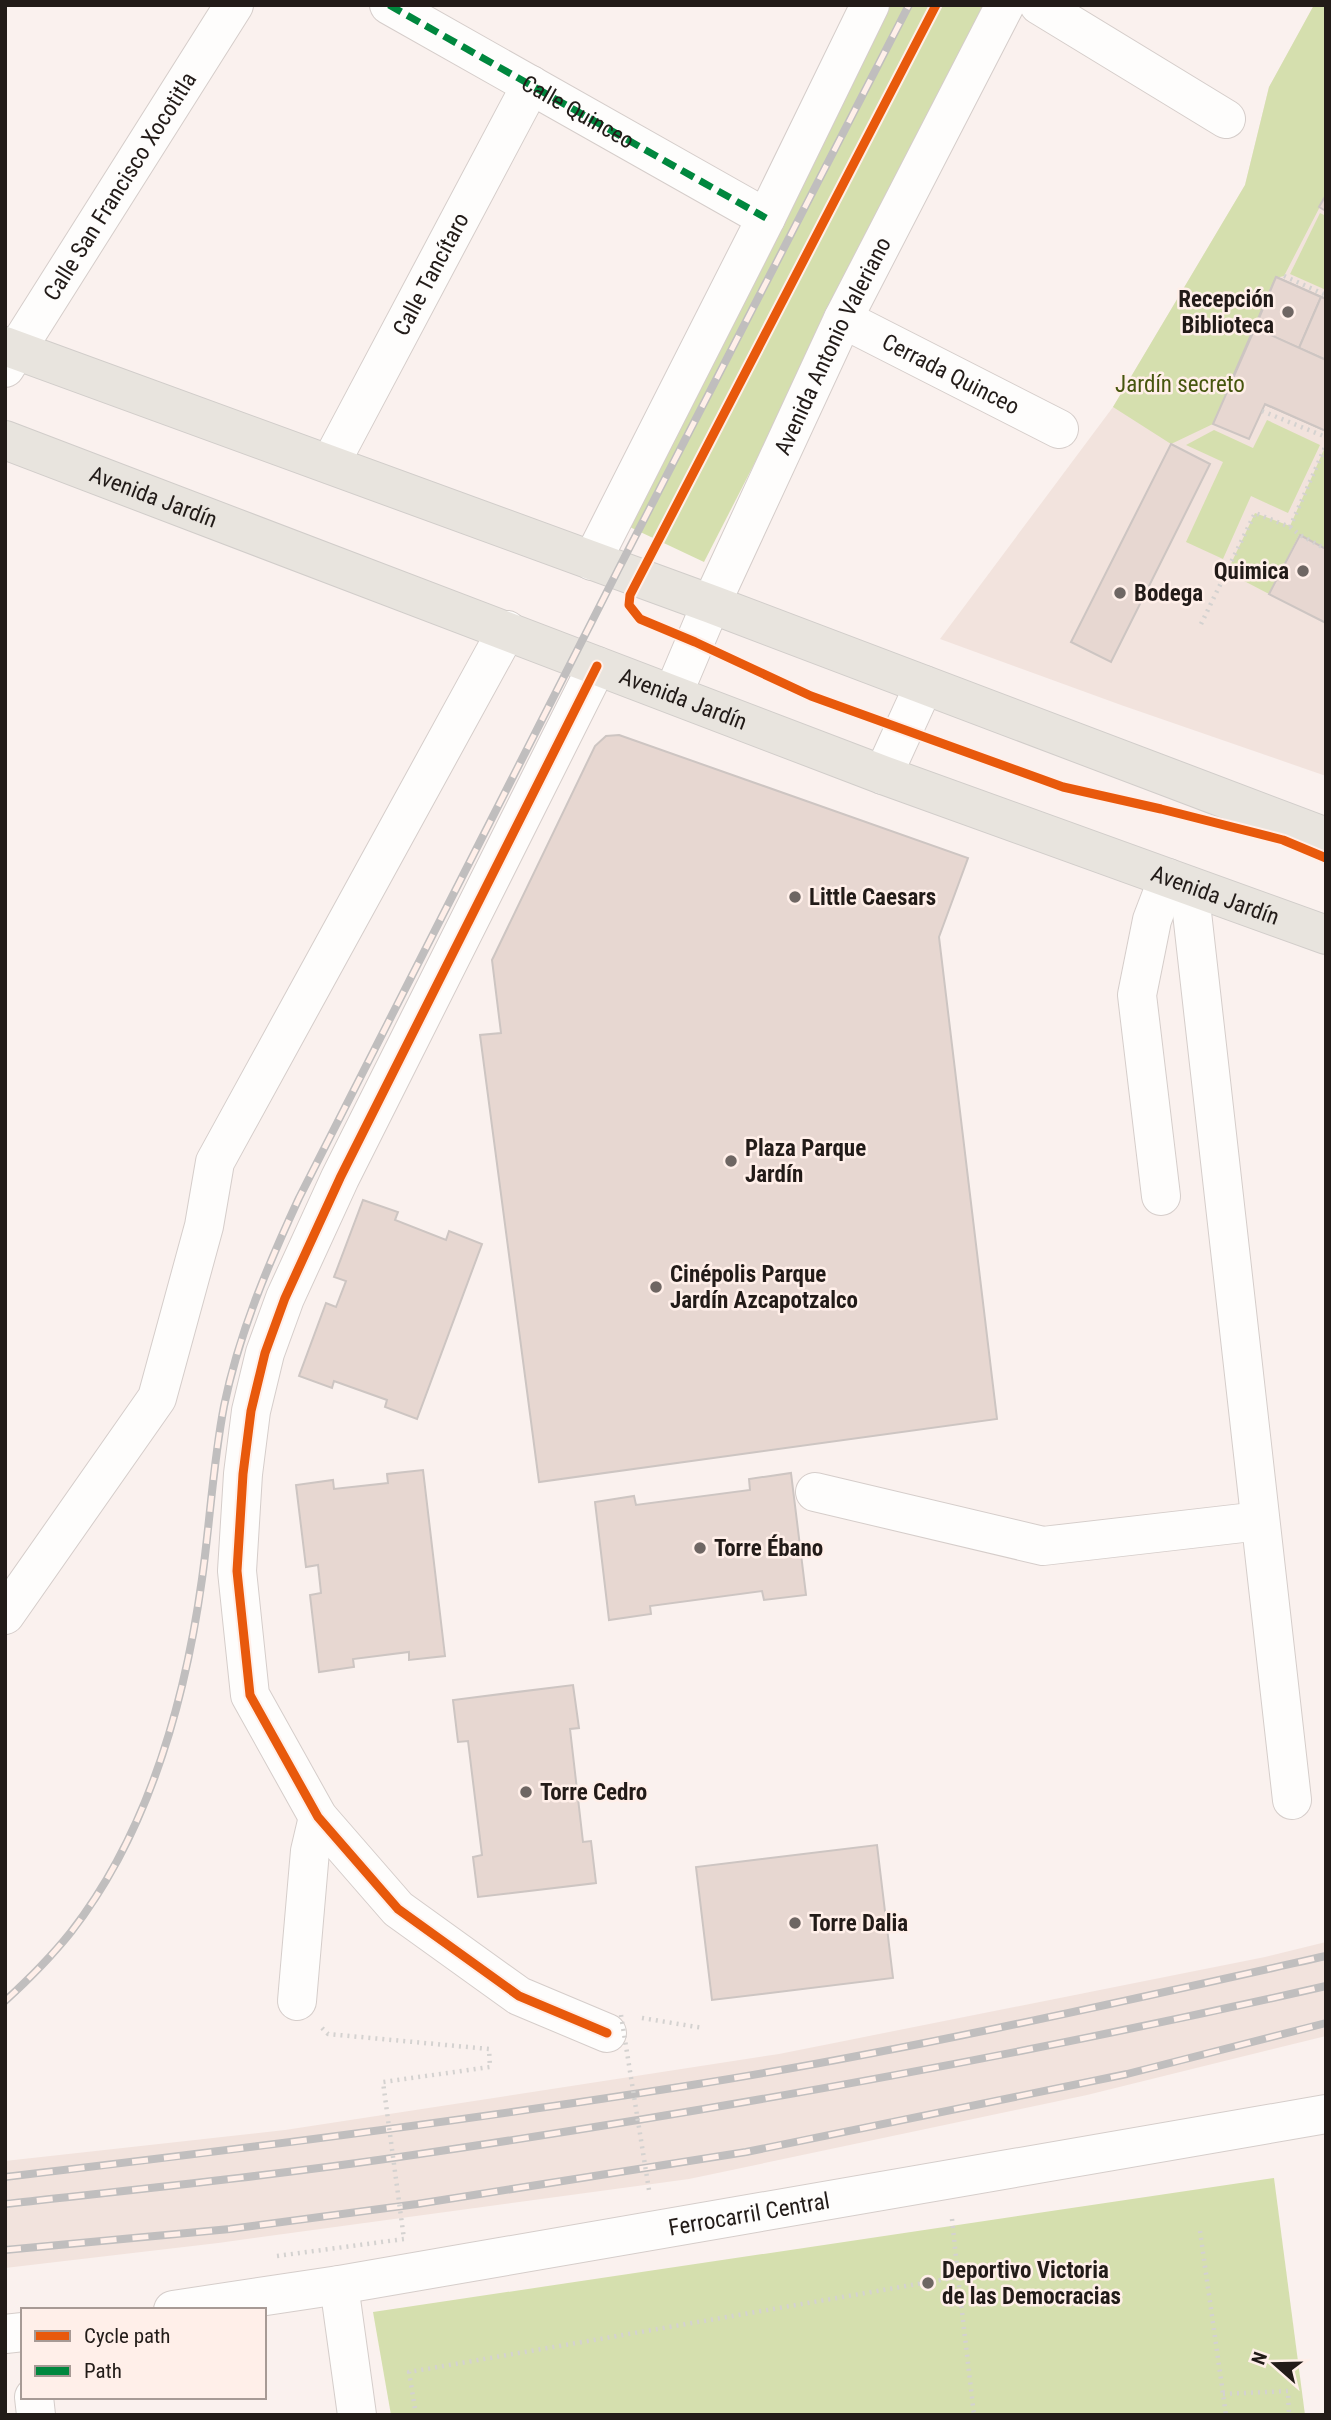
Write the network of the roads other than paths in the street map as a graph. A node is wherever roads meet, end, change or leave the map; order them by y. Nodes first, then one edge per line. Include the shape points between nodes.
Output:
1 (233, 5) edge
2 (389, 5) edge
3 (870, 5) edge
4 (1005, 5) edge
5 (1039, 5) edge
6 (531, 85) junction
7 (1226, 119) dead end
8 (766, 218) junction
9 (843, 319) junction
10 (9, 355) edge
11 (1059, 429) dead end
12 (5, 440) edge
13 (330, 464) junction
14 (592, 561) junction
15 (711, 604) junction
16 (507, 630) junction
17 (597, 666) junction
18 (924, 685) junction
19 (673, 694) junction
20 (883, 775) junction
21 (1326, 837) edge
22 (1178, 882) junction
23 (1326, 935) edge
24 (1161, 1196) dead end
25 (815, 1492) dead end
26 (1260, 1521) junction
27 (5, 1615) edge
28 (1292, 1800) dead end
29 (318, 1817) junction
30 (297, 2001) road end
31 (614, 2024) road end
32 (1326, 2114) edge
33 (339, 2285) junction
34 (186, 2308) edge
35 (357, 2415) edge

1 - 10 street, Calle San Francisco Xocotitla
2 - 6 street, Calle Quinceo
3 - 8 street
4 - 9 street, Avenida Antonio Valeriano
5 - 7 street
6 - 8 street, Calle Quinceo
6 - 13 street, Calle Tancítaro
8 - 14 street
9 - 11 street, Cerrada Quinceo
9 - 15 street, Avenida Antonio Valeriano
10 - 13 main road
12 - 16 main road, Avenida Jardín
13 - 14 main road
14 - 15 main road
15 - 18 main road
15 - 19 street, Avenida Antonio Valeriano
16 - 17 main road, Avenida Jardín
16 - 27 street via 215,1162 204,1226 157,1398
17 - 19 main road, Avenida Jardín
17 - 29 street via 310,1240 265,1353 251,1411 237,1571 250,1695
18 - 20 street
18 - 21 main road
19 - 20 main road, Avenida Jardín
20 - 22 main road, Avenida Jardín
22 - 23 main road, Avenida Jardín
22 - 24 street via 1152,920 1138,995
22 - 26 street
25 - 26 street via 1043,1546
26 - 28 street
29 - 30 street via 310,1852
29 - 31 street via 398,1909 519,1996
32 - 33 street, Ferrocarril Central
33 - 34 street, Ferrocarril Central
33 - 35 street

